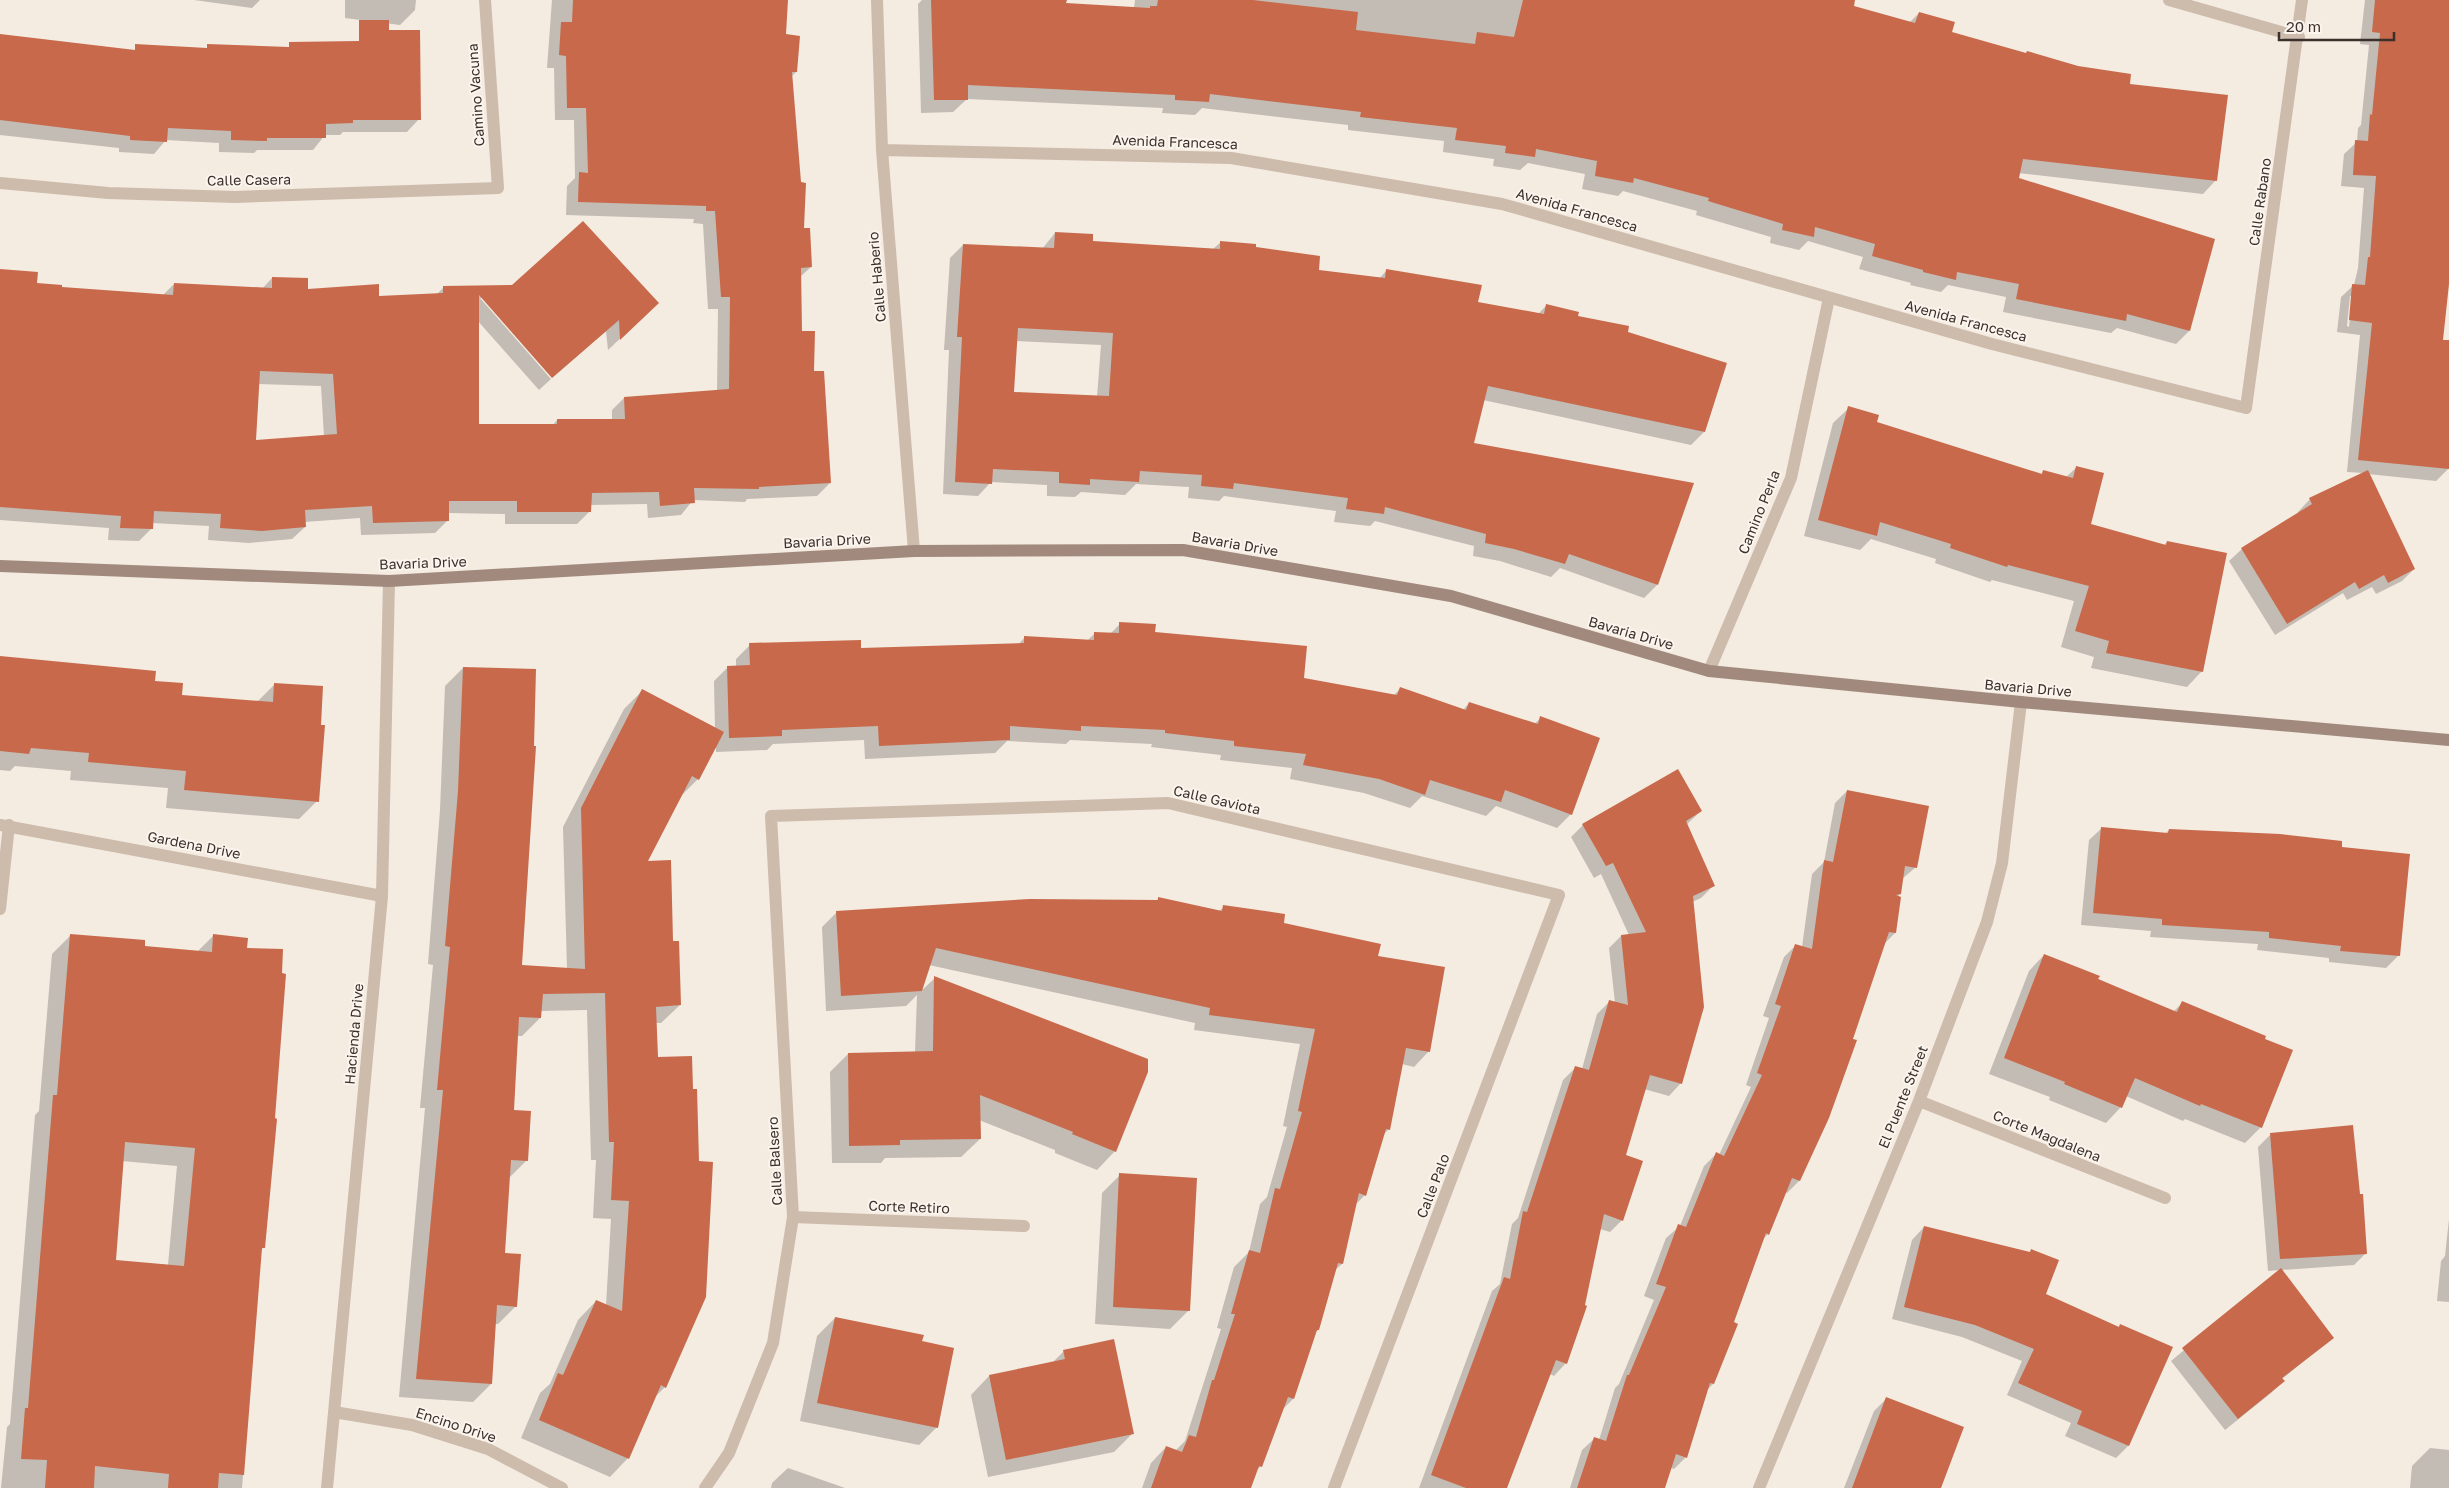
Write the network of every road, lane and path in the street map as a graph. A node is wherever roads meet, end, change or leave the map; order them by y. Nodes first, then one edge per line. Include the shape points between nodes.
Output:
1 (485, 0) edge
2 (877, 0) edge
3 (2169, 0) edge
4 (2302, 0) edge
5 (2299, 37) junction
6 (882, 150) junction
7 (0, 183) edge
8 (498, 188) joint
9 (1829, 298) junction
10 (2246, 408) joint
11 (914, 551) junction
12 (0, 566) edge
13 (389, 581) junction
14 (1709, 671) junction
15 (2021, 702) junction
16 (2449, 740) edge
17 (771, 816) joint
18 (4, 825) edge
19 (1559, 895) joint
20 (382, 896) junction
21 (0, 908) edge
22 (1918, 1101) junction
23 (2165, 1198) dead end
24 (793, 1217) junction
25 (1024, 1226) dead end
26 (334, 1412) junction
27 (327, 1488) edge
28 (562, 1488) edge
29 (705, 1488) edge
30 (1334, 1488) edge
31 (1760, 1488) edge

1 - 8 street, Camino Vacuna
2 - 6 street, Calle Haberio
3 - 5 street
4 - 5 street, Calle Rabano
5 - 10 street, Calle Rabano
6 - 9 street, Avenida Francesca via 1231,158 1502,204
6 - 11 street, Calle Haberio
7 - 8 street, Calle Casera via 108,193 235,197
9 - 10 street, Avenida Francesca via 1992,344
9 - 14 street, Camino Perla via 1791,478
11 - 13 street, Bavaria Drive
11 - 14 street, Bavaria Drive via 1183,550 1451,596
12 - 13 street, Bavaria Drive
13 - 20 street, Hacienda Drive
14 - 15 street, Bavaria Drive
15 - 16 street, Bavaria Drive
15 - 22 street, El Puente Street via 2002,864 1987,922
17 - 19 street, Calle Gaviota via 1168,804
17 - 24 street, Calle Balsero
18 - 20 street, Gardena Drive
18 - 21 street
19 - 30 street, Calle Palo
20 - 26 street, Hacienda Drive
22 - 23 street, Corte Magdalena
22 - 31 street, El Puente Street
24 - 25 street, Corte Retiro
24 - 29 street, Calle Balsero via 773,1343 729,1453
26 - 27 street, Hacienda Drive
26 - 28 street, Encino Drive via 412,1425 488,1450

